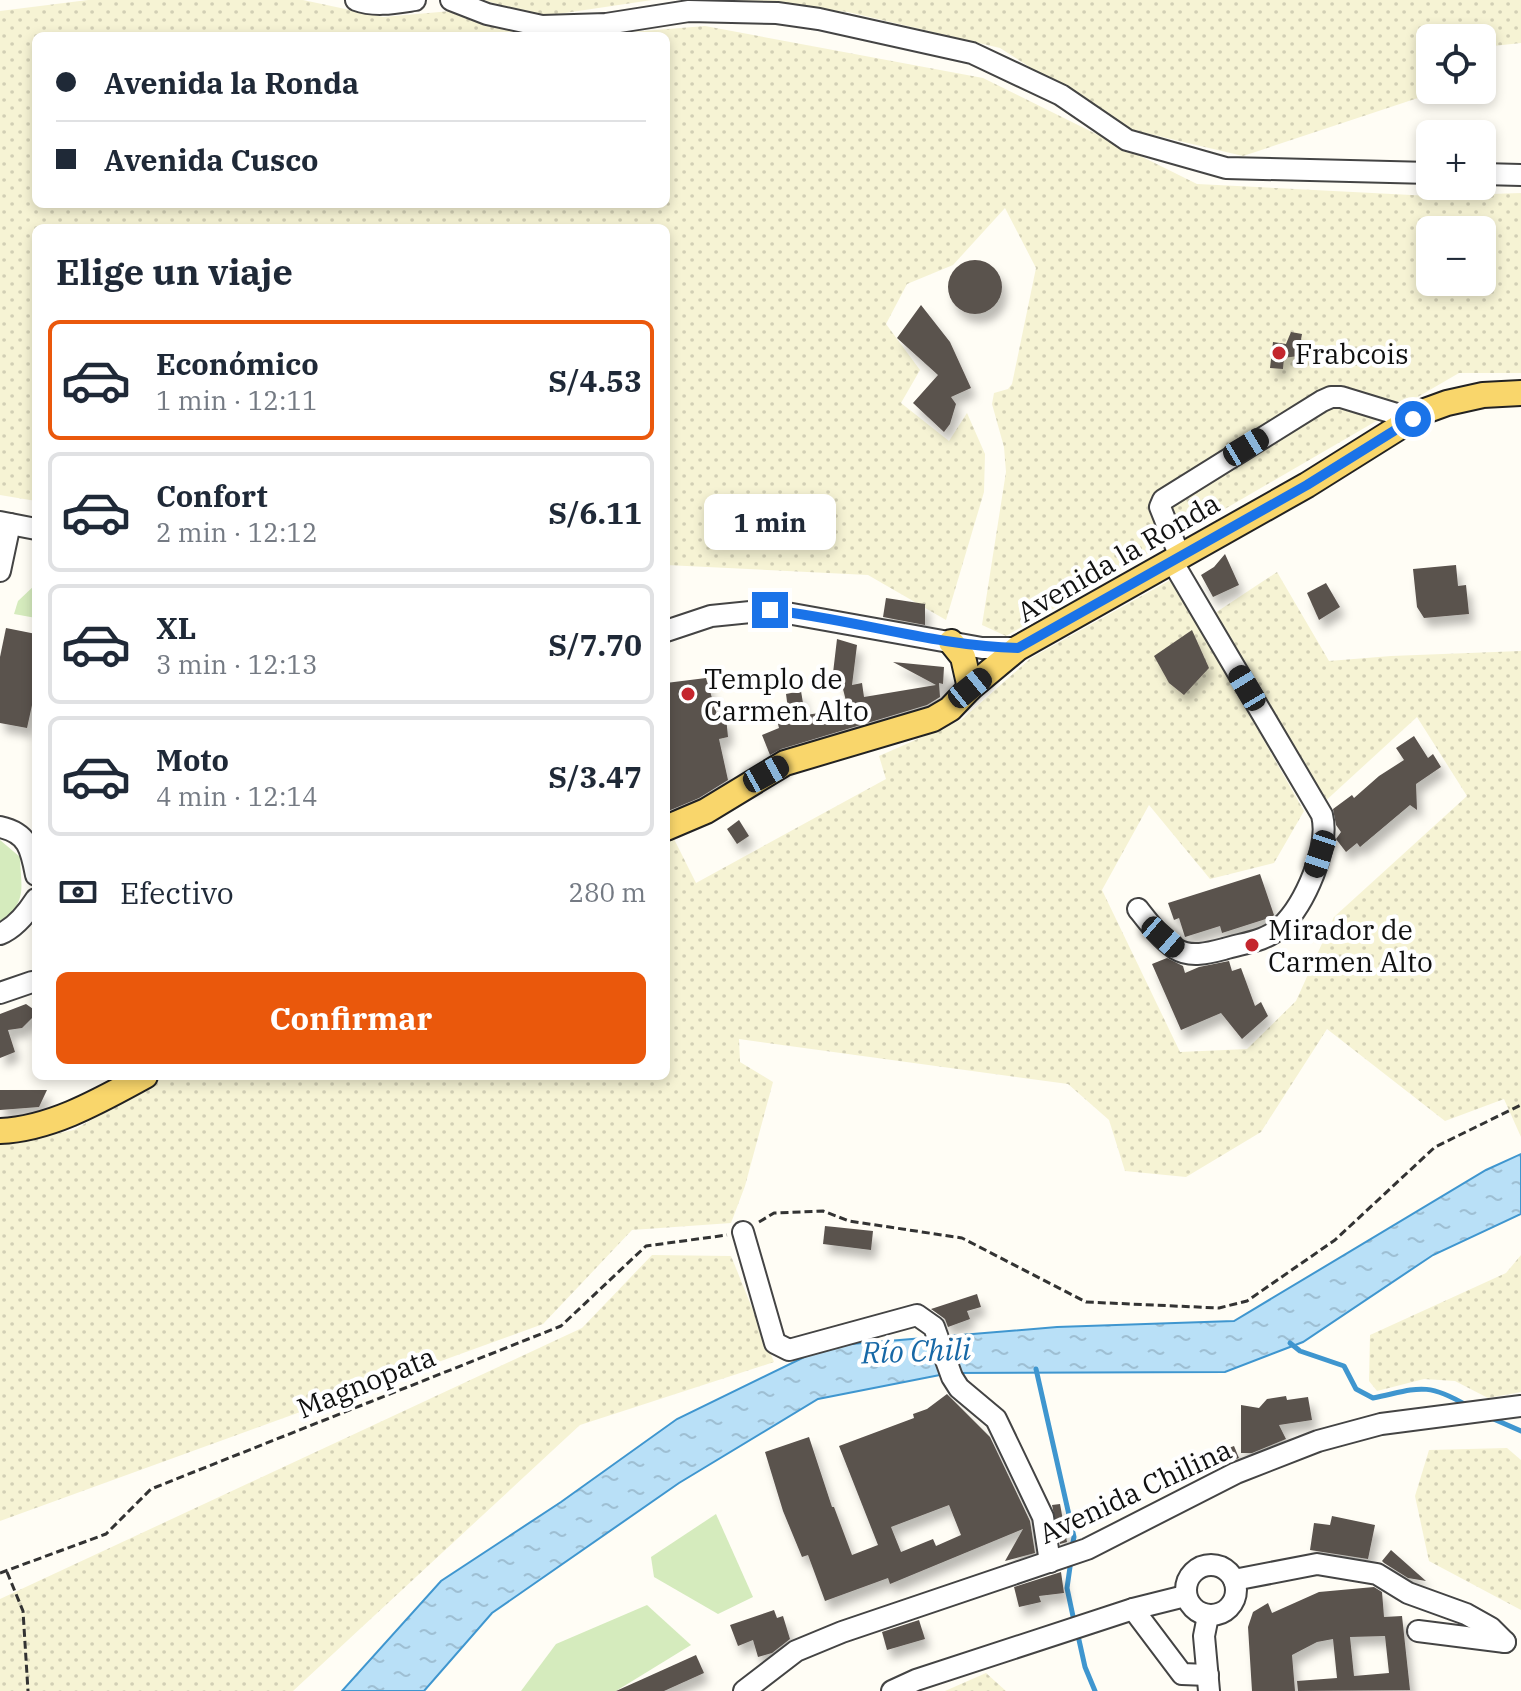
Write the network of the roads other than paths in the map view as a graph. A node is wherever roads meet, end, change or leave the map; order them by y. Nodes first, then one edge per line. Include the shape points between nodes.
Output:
1 (356, 0) edge
2 (415, 0) edge
3 (451, 0) edge
4 (692, 5) edge
5 (1416, 173) edge
6 (1496, 174) edge
7 (1521, 175) edge
8 (1521, 393) edge
9 (1413, 419) junction
10 (5, 523) edge
11 (32, 528) edge
12 (1176, 559) junction
13 (0, 571) edge
14 (670, 630) edge
15 (951, 642) junction
16 (1018, 648) junction
17 (970, 688) junction
18 (670, 826) edge
19 (0, 827) edge
20 (32, 858) edge
21 (32, 906) edge
22 (1138, 909) dead end
23 (0, 934) edge
24 (32, 982) dead end
25 (0, 993) edge
26 (137, 1080) edge
27 (0, 1131) edge
28 (743, 1232) road end
29 (1521, 1406) edge
30 (1057, 1559) junction
31 (1234, 1580) junction
32 (1185, 1596) junction
33 (1128, 1611) junction
34 (1208, 1616) junction
35 (1418, 1631) dead end
36 (1208, 1683) edge
37 (744, 1691) edge
38 (892, 1691) edge

1 - 2 street
3 - 4 street via 542,26 606,24
4 - 5 street via 819,19 972,53 1061,95 1127,140 1226,168
6 - 7 street
8 - 9 main road, Avenida la Ronda via 1447,403
9 - 12 main road, Avenida la Ronda
9 - 12 street via 1341,397 1322,401 1163,500 1160,507
10 - 11 street
10 - 13 street
12 - 16 main road, Avenida la Ronda
12 - 22 street via 1322,815 1325,836 1314,872 1290,915 1280,928 1257,941 1192,954 1177,950
14 - 15 street via 711,616 770,610
15 - 16 street
15 - 17 main road via 963,657
16 - 17 main road, Avenida la Ronda
17 - 18 main road, Avenida la Ronda via 933,719 785,763
19 - 20 street via 13,830 29,845
21 - 23 street
24 - 25 street
26 - 27 main road via 65,1116
28 - 30 street via 775,1343 789,1350 917,1315 934,1327 959,1388 996,1419
29 - 30 street, Avenida Chilina via 1381,1424 1318,1441 1236,1473
30 - 37 street, Avenida Chilina via 796,1651
31 - 32 street via 1217,1565 1200,1567 1188,1578
31 - 34 street via 1231,1605
31 - 35 street via 1317,1564 1377,1574 1408,1593 1466,1614 1505,1642
32 - 33 street
32 - 34 street
33 - 36 street via 1182,1674
33 - 38 street
34 - 36 street

